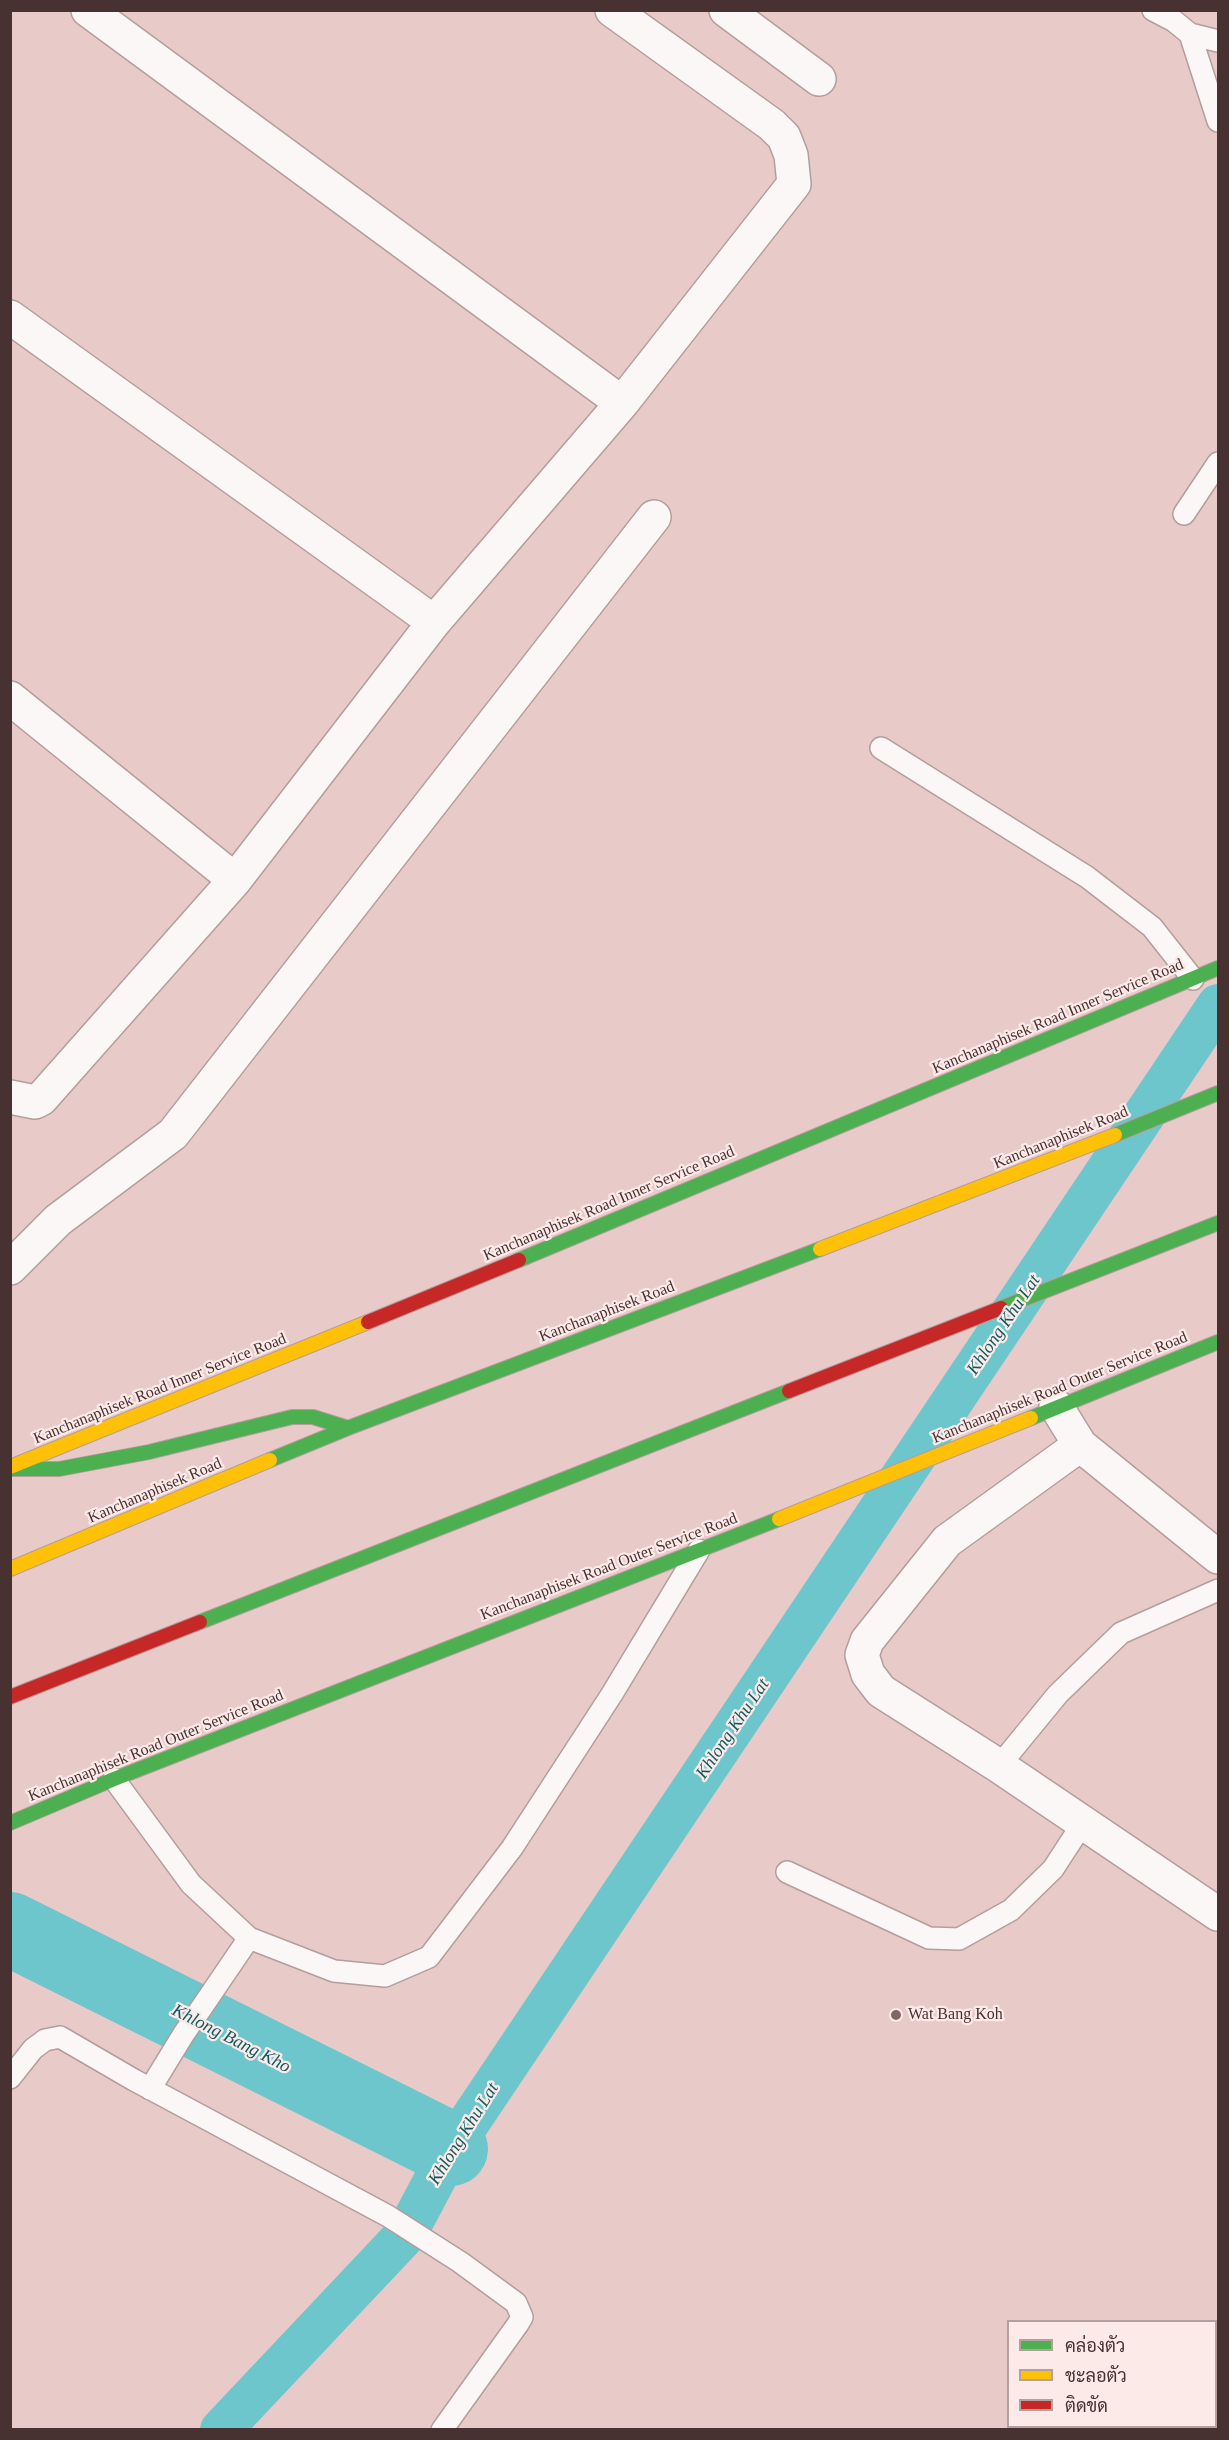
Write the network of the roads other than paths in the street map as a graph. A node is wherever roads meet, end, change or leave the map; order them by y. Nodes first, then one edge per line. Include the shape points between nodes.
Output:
1 (88, 10) edge
2 (612, 10) edge
3 (726, 10) edge
4 (1153, 10) edge
5 (1190, 34) junction
6 (1218, 41) edge
7 (819, 79) dead end
8 (1218, 121) edge
9 (10, 317) edge
10 (622, 403) junction
11 (1218, 463) edge
12 (1184, 514) dead end
13 (654, 517) dead end
14 (434, 622) junction
15 (10, 698) edge
16 (881, 748) dead end
17 (235, 880) junction
18 (1218, 968) edge
19 (1193, 979) junction
20 (1218, 1093) edge
21 (10, 1098) edge
22 (1218, 1223) edge
23 (10, 1268) edge
24 (1218, 1342) edge
25 (1056, 1406) junction
26 (348, 1428) junction
27 (1080, 1445) junction
28 (10, 1468) edge
29 (699, 1550) junction
30 (1218, 1557) edge
31 (10, 1569) edge
32 (1218, 1590) edge
33 (10, 1697) edge
34 (999, 1766) junction
35 (114, 1779) junction
36 (10, 1823) edge
37 (1083, 1824) junction
38 (787, 1872) dead end
39 (1218, 1914) edge
40 (249, 1938) junction
41 (10, 2078) edge
42 (154, 2082) junction
43 (442, 2430) edge

1 - 10 street
2 - 10 street via 772,125 784,137 791,155 794,184
3 - 7 street
4 - 5 lane
5 - 6 lane
5 - 8 lane
9 - 14 street
10 - 14 street
11 - 12 lane
13 - 23 street via 173,1134 58,1220
14 - 17 street
15 - 17 street
16 - 19 lane via 1087,876 1152,927
17 - 21 street via 41,1100
18 - 19 main road, Kanchanaphisek Road Inner Service Road
19 - 28 main road, Kanchanaphisek Road Inner Service Road
20 - 26 main road, Kanchanaphisek Road via 1012,1176
22 - 33 main road
24 - 25 main road, Kanchanaphisek Road Outer Service Road
25 - 27 street
25 - 29 main road, Kanchanaphisek Road Outer Service Road
26 - 28 main road via 313,1417 292,1417 80,1466
26 - 31 main road, Kanchanaphisek Road
27 - 30 street
27 - 34 street via 947,1541 867,1641 862,1655 868,1674 881,1691
29 - 35 main road, Kanchanaphisek Road Outer Service Road
29 - 40 lane via 512,1848 429,1957 385,1976 334,1971
32 - 34 lane via 1121,1633 1058,1694
34 - 37 street
35 - 36 main road, Kanchanaphisek Road Outer Service Road
35 - 40 lane via 190,1884
37 - 38 lane via 1053,1869 1011,1910 959,1939 929,1938
37 - 39 street
40 - 42 lane
41 - 42 lane via 33,2049 45,2040 60,2037
42 - 43 lane via 388,2216 516,2303 522,2317

